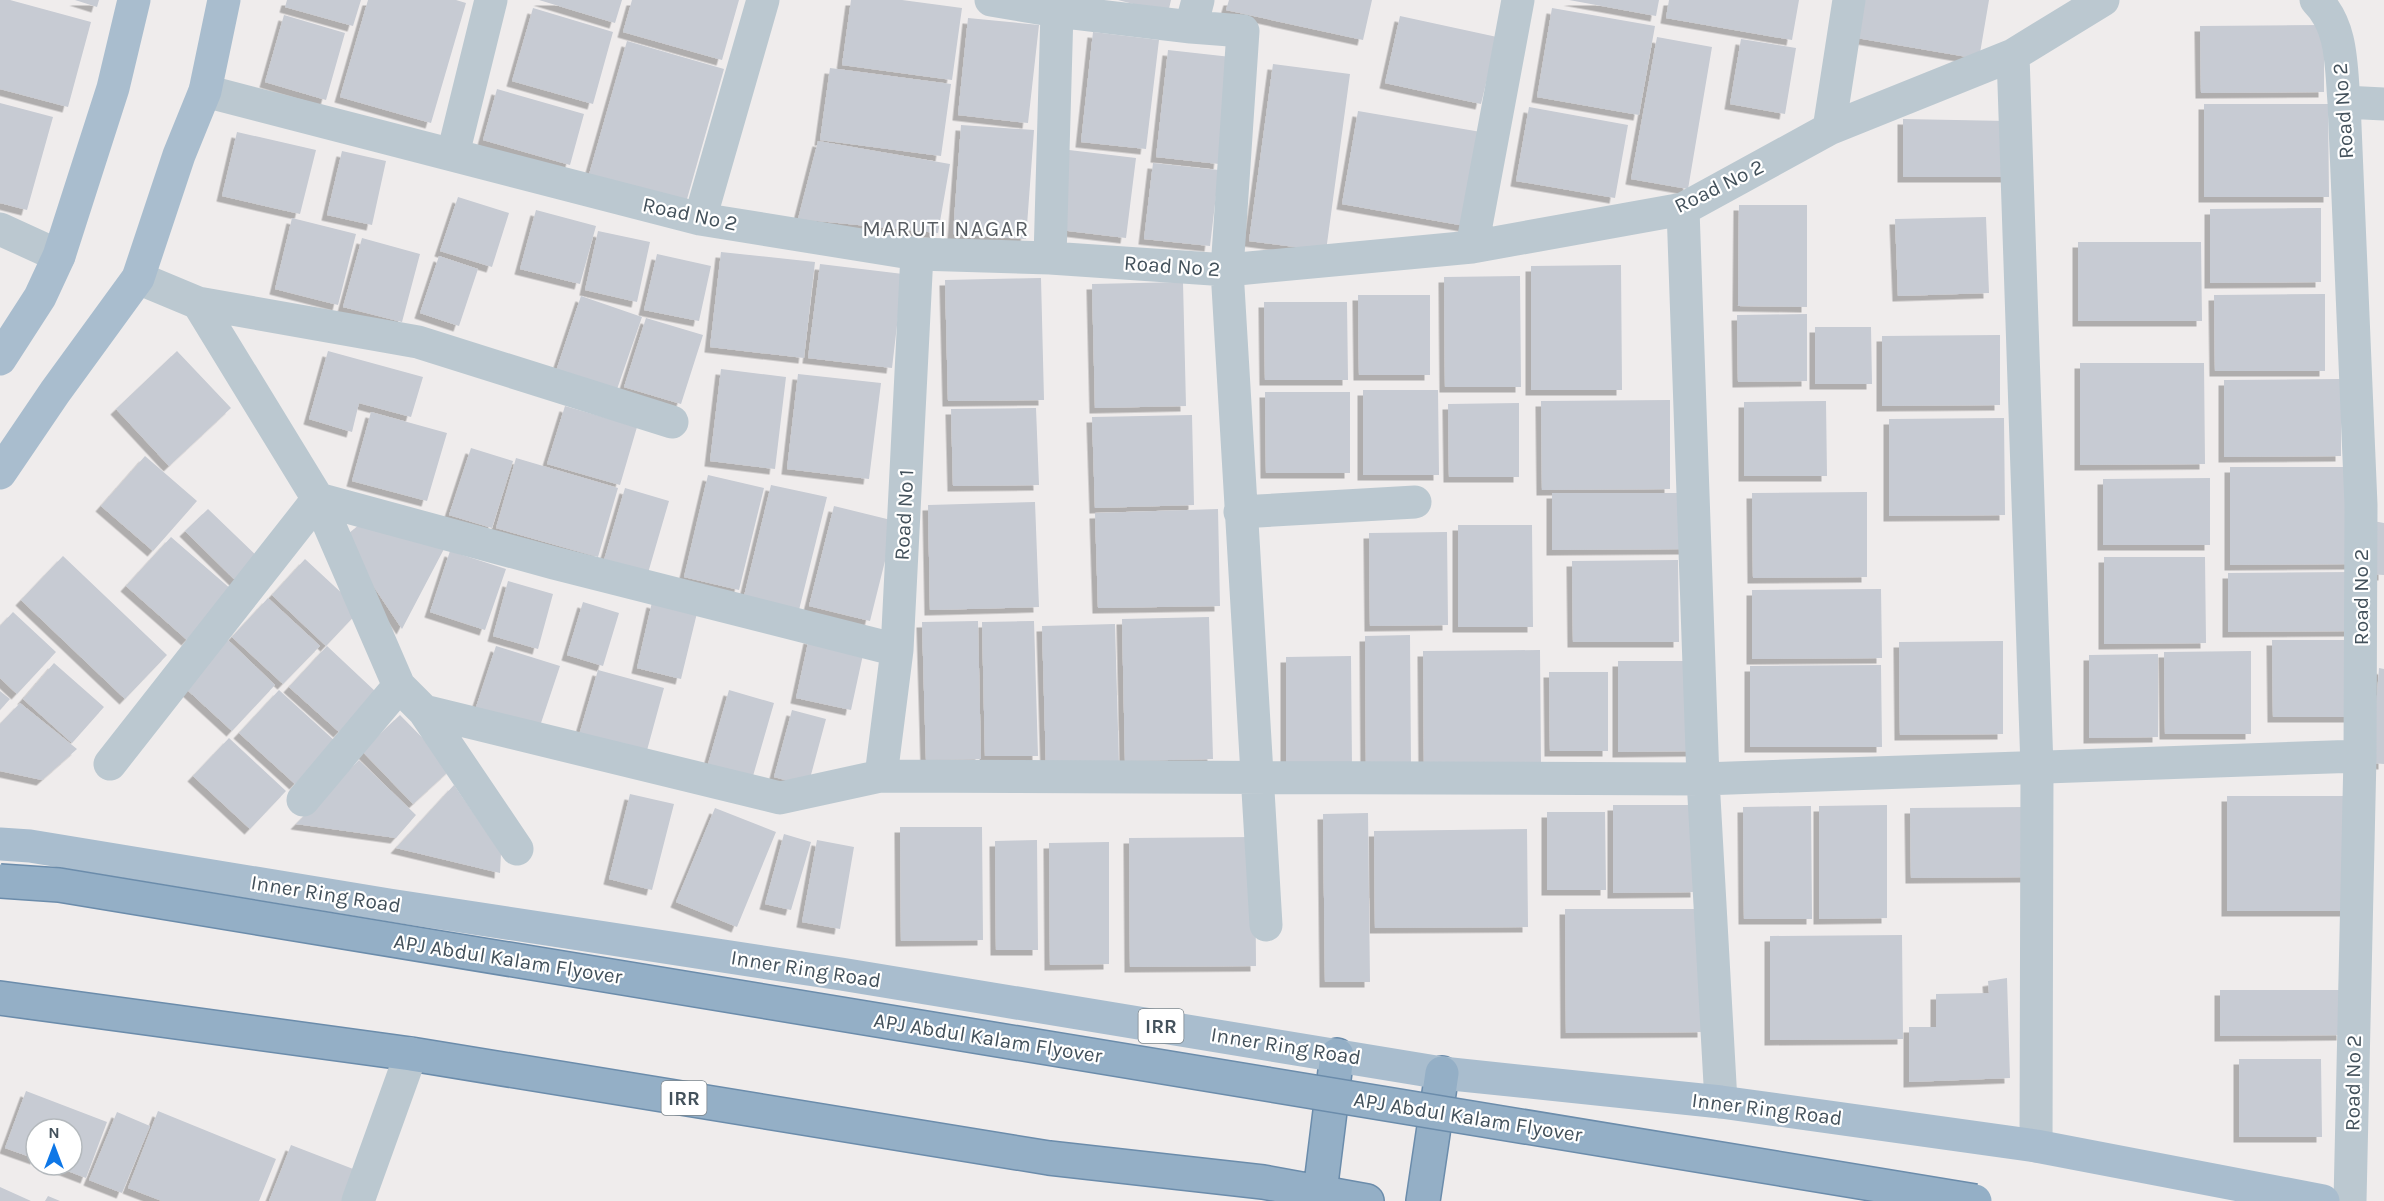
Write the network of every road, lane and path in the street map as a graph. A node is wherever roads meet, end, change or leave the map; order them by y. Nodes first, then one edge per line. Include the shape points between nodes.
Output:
1 (134, 0) edge
2 (224, 0) edge
3 (491, 0) edge
4 (763, 0) edge
5 (991, 0) edge
6 (1518, 0) edge
7 (1849, 0) edge
8 (2103, 0) edge
9 (2316, 0) edge
10 (1057, 11) junction
11 (1195, 14) edge
12 (2013, 55) junction
13 (205, 91) junction
14 (2344, 102) junction
15 (2384, 104) edge
16 (1828, 129) junction
17 (453, 154) junction
18 (1683, 209) junction
19 (700, 219) junction
20 (0, 229) edge
21 (1472, 247) junction
22 (917, 254) junction
23 (59, 256) junction
24 (1050, 258) junction
25 (1227, 270) junction
26 (138, 278) junction
27 (198, 303) junction
28 (0, 359) edge
29 (672, 422) dead end
30 (0, 473) edge
31 (318, 499) junction
32 (1415, 502) dead end
33 (2373, 506) edge
34 (1240, 512) junction
35 (897, 651) junction
36 (399, 686) junction
37 (424, 711) junction
38 (2360, 756) junction
39 (110, 764) dead end
40 (2037, 768) junction
41 (881, 776) junction
42 (1256, 779) junction
43 (1703, 779) junction
44 (303, 800) dead end
45 (0, 844) edge
46 (517, 849) dead end
47 (0, 881) edge
48 (1266, 926) dead end
49 (0, 998) edge
50 (411, 1054) junction
51 (1336, 1054) junction
52 (1442, 1073) junction
53 (1721, 1102) junction
54 (2036, 1146) junction
55 (1320, 1192) junction
56 (358, 1201) edge
57 (1367, 1201) edge
58 (1424, 1201) edge
59 (1975, 1201) edge
60 (2323, 1201) edge
61 (2350, 1201) edge

1 - 23 main road via 113,88
2 - 13 main road
3 - 17 street
4 - 19 street
5 - 10 street
6 - 21 street
7 - 16 street
8 - 12 street, Road No 2
9 - 14 street, Road No 2 via 2324,8 2338,40
10 - 11 street
10 - 24 street
11 - 25 street via 1243,31
12 - 16 street, Road No 2
12 - 40 street
13 - 17 street, Road No 2
13 - 26 main road
14 - 15 street
14 - 33 street, Road No 2
16 - 18 street, Road No 2
17 - 19 street, Road No 2
18 - 21 street, Road No 2
18 - 43 street
19 - 22 street, Road No 2
20 - 23 street
21 - 25 street, Road No 2
22 - 24 street, Road No 2
22 - 35 street, Road No 1
23 - 28 main road via 40,297
24 - 25 street, Road No 2
25 - 34 street
26 - 27 street
26 - 30 main road
27 - 29 street via 418,342
27 - 31 street
31 - 35 street
31 - 36 street
31 - 39 street
32 - 34 street
33 - 38 street, Road No 2
34 - 42 street
35 - 41 street, Road No 1
36 - 37 street
36 - 44 street
37 - 41 street via 780,798
37 - 46 street
38 - 40 street
38 - 61 street, Road No 2
40 - 43 street
40 - 54 street
41 - 42 street
42 - 43 street
42 - 48 street
43 - 53 street
45 - 51 main road, Inner Ring Road / IRR
47 - 59 highway, APJ Abdul Kalam Flyover, bridge via 83,889
49 - 50 highway, IRR
50 - 55 highway, IRR via 1049,1158
50 - 56 street
51 - 52 main road, Inner Ring Road / IRR
51 - 55 highway
52 - 53 main road, Inner Ring Road / IRR
52 - 58 highway
53 - 54 main road, Inner Ring Road / IRR
54 - 60 main road, Inner Ring Road / IRR
55 - 57 highway, IRR

